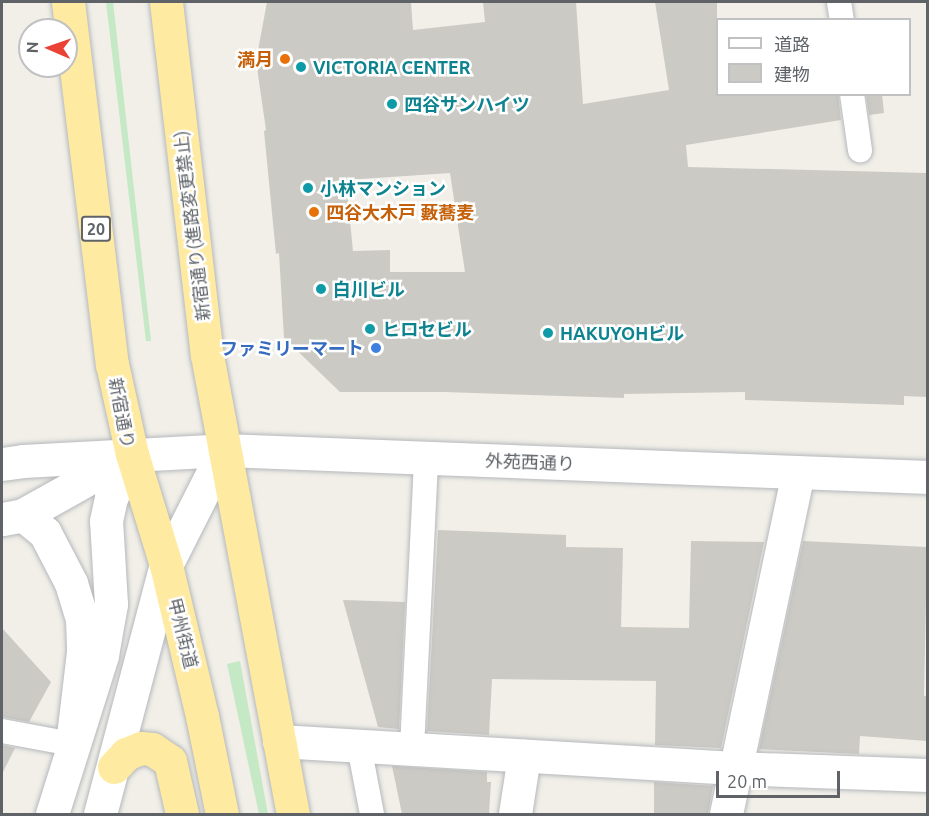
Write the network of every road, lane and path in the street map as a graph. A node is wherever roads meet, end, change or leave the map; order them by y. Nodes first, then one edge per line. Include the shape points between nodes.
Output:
1 (68, 2) edge
2 (166, 2) edge
3 (839, 2) edge
4 (842, 18) edge
5 (852, 96) edge
6 (860, 150) dead end
7 (224, 450) junction
8 (132, 454) junction
9 (426, 458) junction
10 (2, 464) edge
11 (798, 472) junction
12 (927, 477) edge
13 (12, 517) edge
14 (166, 565) junction
15 (2, 731) edge
16 (279, 741) junction
17 (72, 744) junction
18 (359, 746) junction
19 (412, 748) junction
20 (524, 756) junction
21 (114, 767) junction
22 (734, 768) junction
23 (927, 775) edge
24 (52, 814) edge
25 (100, 814) edge
26 (182, 814) edge
27 (222, 814) edge
28 (293, 814) edge
29 (372, 814) edge
30 (515, 814) edge
31 (726, 814) edge

1 - 8 highway, 新宿通り / 20 via 112,364
2 - 7 highway, 新宿通り(進路変更禁止) via 207,355
3 - 4 lane
5 - 6 lane
7 - 8 street, 外苑西通り
7 - 9 street, 外苑西通り
7 - 14 street
7 - 16 highway
8 - 10 street, 外苑西通り
8 - 13 street, 外苑西通り
8 - 14 highway, 甲州街道 / 20
8 - 17 street, 新宿通り via 111,498 106,521 111,604 102,655
9 - 11 street, 外苑西通り
9 - 19 lane
11 - 12 street, 外苑西通り
11 - 22 street
13 - 17 street via 45,533 71,583 82,618 83,652
14 - 21 street
14 - 27 highway, 甲州街道 / 20
15 - 17 lane
16 - 18 street
16 - 28 highway
17 - 24 street, 新宿通り
18 - 19 street
18 - 29 lane
19 - 20 street
20 - 22 street
20 - 30 street
21 - 25 street
21 - 26 highway via 126,754 141,748 152,749 170,761
22 - 23 street
22 - 31 street

